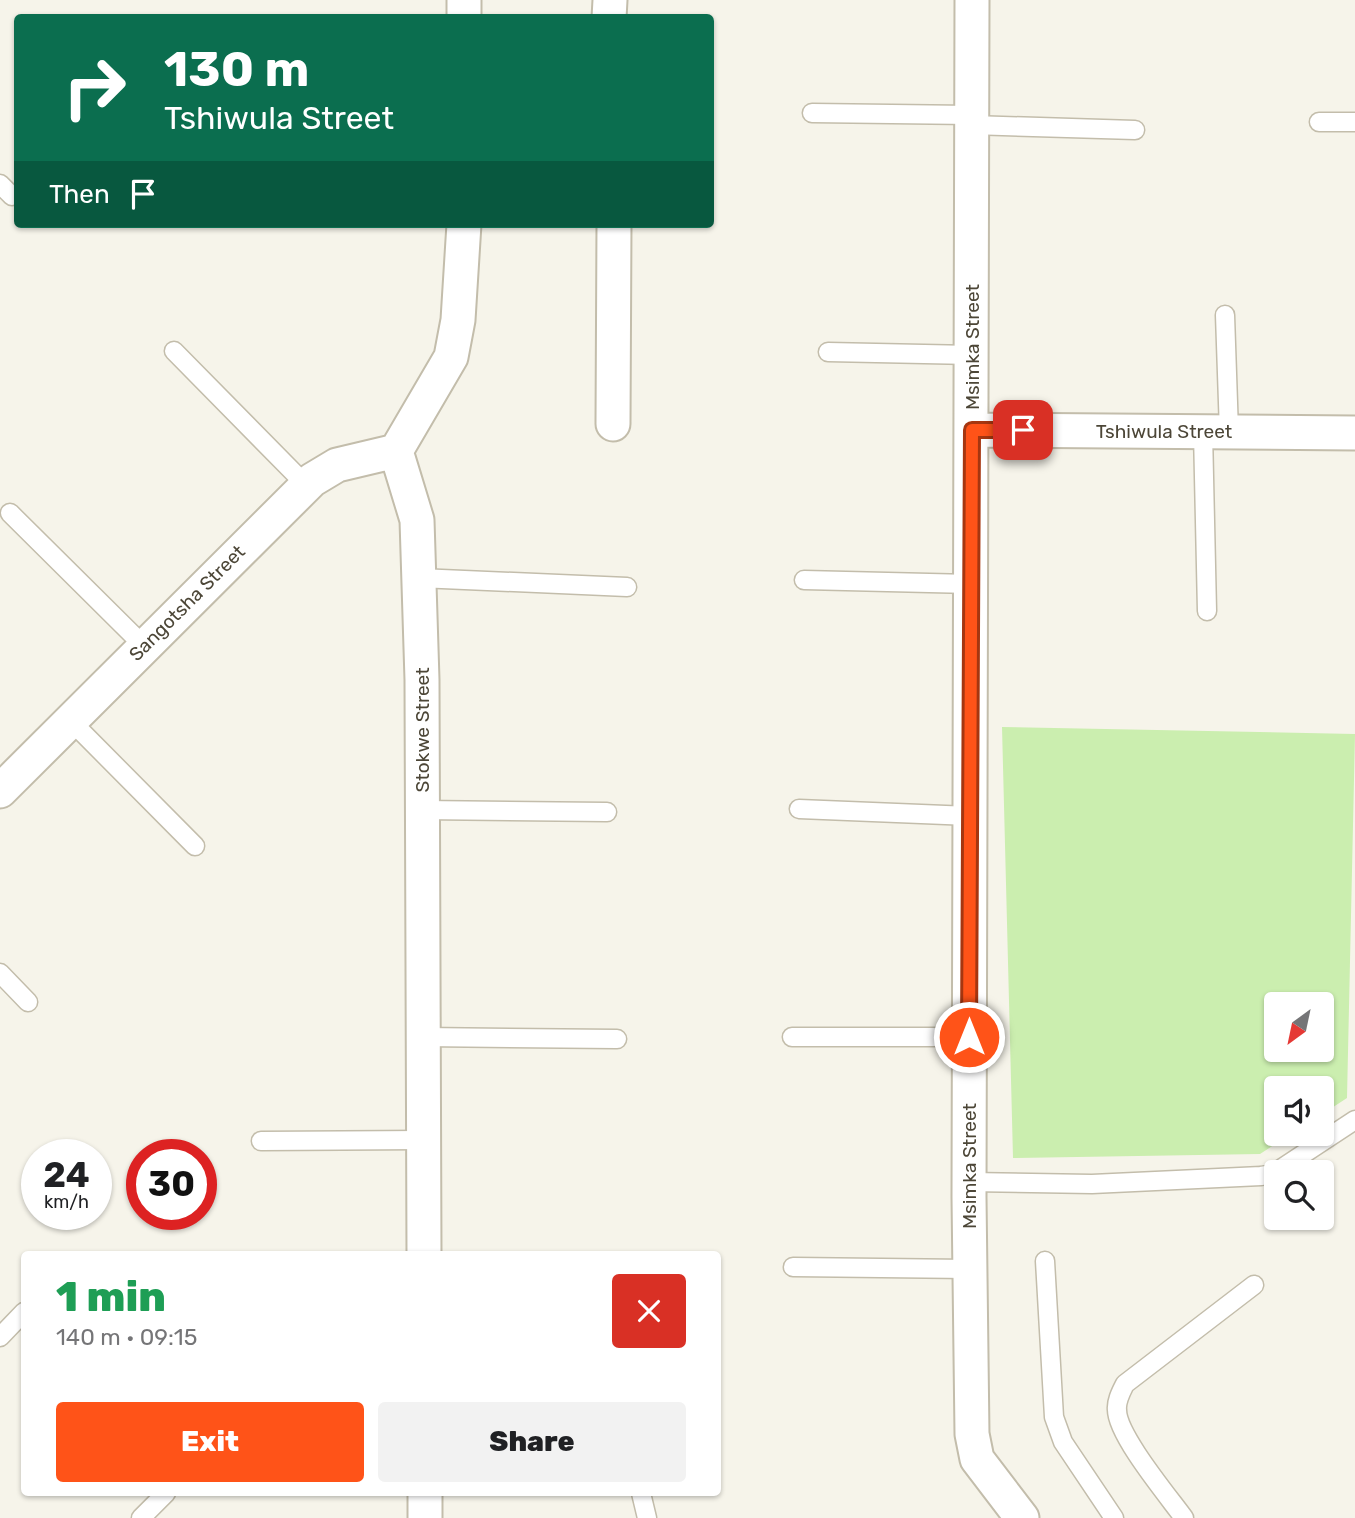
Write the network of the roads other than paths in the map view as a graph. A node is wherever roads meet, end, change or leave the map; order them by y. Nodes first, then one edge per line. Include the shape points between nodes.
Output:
1 (972, 0) edge
2 (812, 113) dead end
3 (971, 120) junction
4 (1319, 122) dead end
5 (1355, 122) edge
6 (1135, 130) dead end
7 (464, 228) edge
8 (614, 228) edge
9 (1225, 315) dead end
10 (174, 351) dead end
11 (828, 352) dead end
12 (972, 355) junction
13 (613, 424) dead end
14 (972, 430) junction
15 (1216, 432) junction
16 (1355, 433) edge
17 (396, 451) junction
18 (306, 485) junction
19 (10, 513) dead end
20 (419, 578) junction
21 (804, 580) dead end
22 (971, 584) junction
23 (627, 587) dead end
24 (1207, 611) dead end
25 (144, 646) junction
26 (70, 720) junction
27 (0, 791) edge
28 (799, 809) dead end
29 (422, 810) junction
30 (607, 812) dead end
31 (970, 816) junction
32 (195, 846) dead end
33 (0, 973) edge
34 (28, 1002) dead end
35 (423, 1037) junction
36 (792, 1037) dead end
37 (969, 1037) junction
38 (617, 1040) dead end
39 (1355, 1120) edge
40 (423, 1140) junction
41 (261, 1141) dead end
42 (969, 1182) junction
43 (424, 1251) edge
44 (1045, 1261) dead end
45 (793, 1267) dead end
46 (969, 1269) junction
47 (1254, 1285) dead end
48 (21, 1315) edge
49 (0, 1337) edge
50 (163, 1496) edge
51 (425, 1496) edge
52 (642, 1496) edge
53 (141, 1518) edge
54 (425, 1518) edge
55 (647, 1518) edge
56 (1023, 1518) edge
57 (1114, 1518) edge
58 (1184, 1518) edge

1 - 3 street, Msimka Street
2 - 3 lane
3 - 6 lane
3 - 12 street, Msimka Street
4 - 5 lane
7 - 17 street via 451,357
8 - 13 street
9 - 15 lane
10 - 18 lane
11 - 12 lane
12 - 14 street, Msimka Street
14 - 15 street, Tshiwula Street
14 - 22 street, Msimka Street
15 - 16 street, Tshiwula Street
15 - 24 lane
17 - 18 street, Sangotsha Street via 337,465
17 - 20 street, Stokwe Street via 417,520
18 - 25 street, Sangotsha Street
19 - 25 lane
20 - 23 lane
20 - 29 street, Stokwe Street
21 - 22 lane
22 - 31 street, Msimka Street
25 - 26 street, Sangotsha Street
26 - 27 street, Sangotsha Street
26 - 32 lane
28 - 31 lane
29 - 30 lane
29 - 35 street, Stokwe Street
31 - 37 street, Msimka Street
33 - 34 lane
35 - 38 lane
35 - 40 street, Stokwe Street
36 - 37 lane
37 - 42 street, Msimka Street
39 - 42 lane via 1273,1174 1261,1176 1092,1184
40 - 41 lane
40 - 43 street, Stokwe Street
42 - 46 street, Msimka Street
44 - 57 lane via 1054,1417 1063,1442
45 - 46 lane
46 - 56 street, Msimka Street via 976,1459
47 - 58 lane via 1125,1384 1120,1395 1116,1409 1126,1437
48 - 49 lane
50 - 53 lane
51 - 54 street
52 - 55 lane

